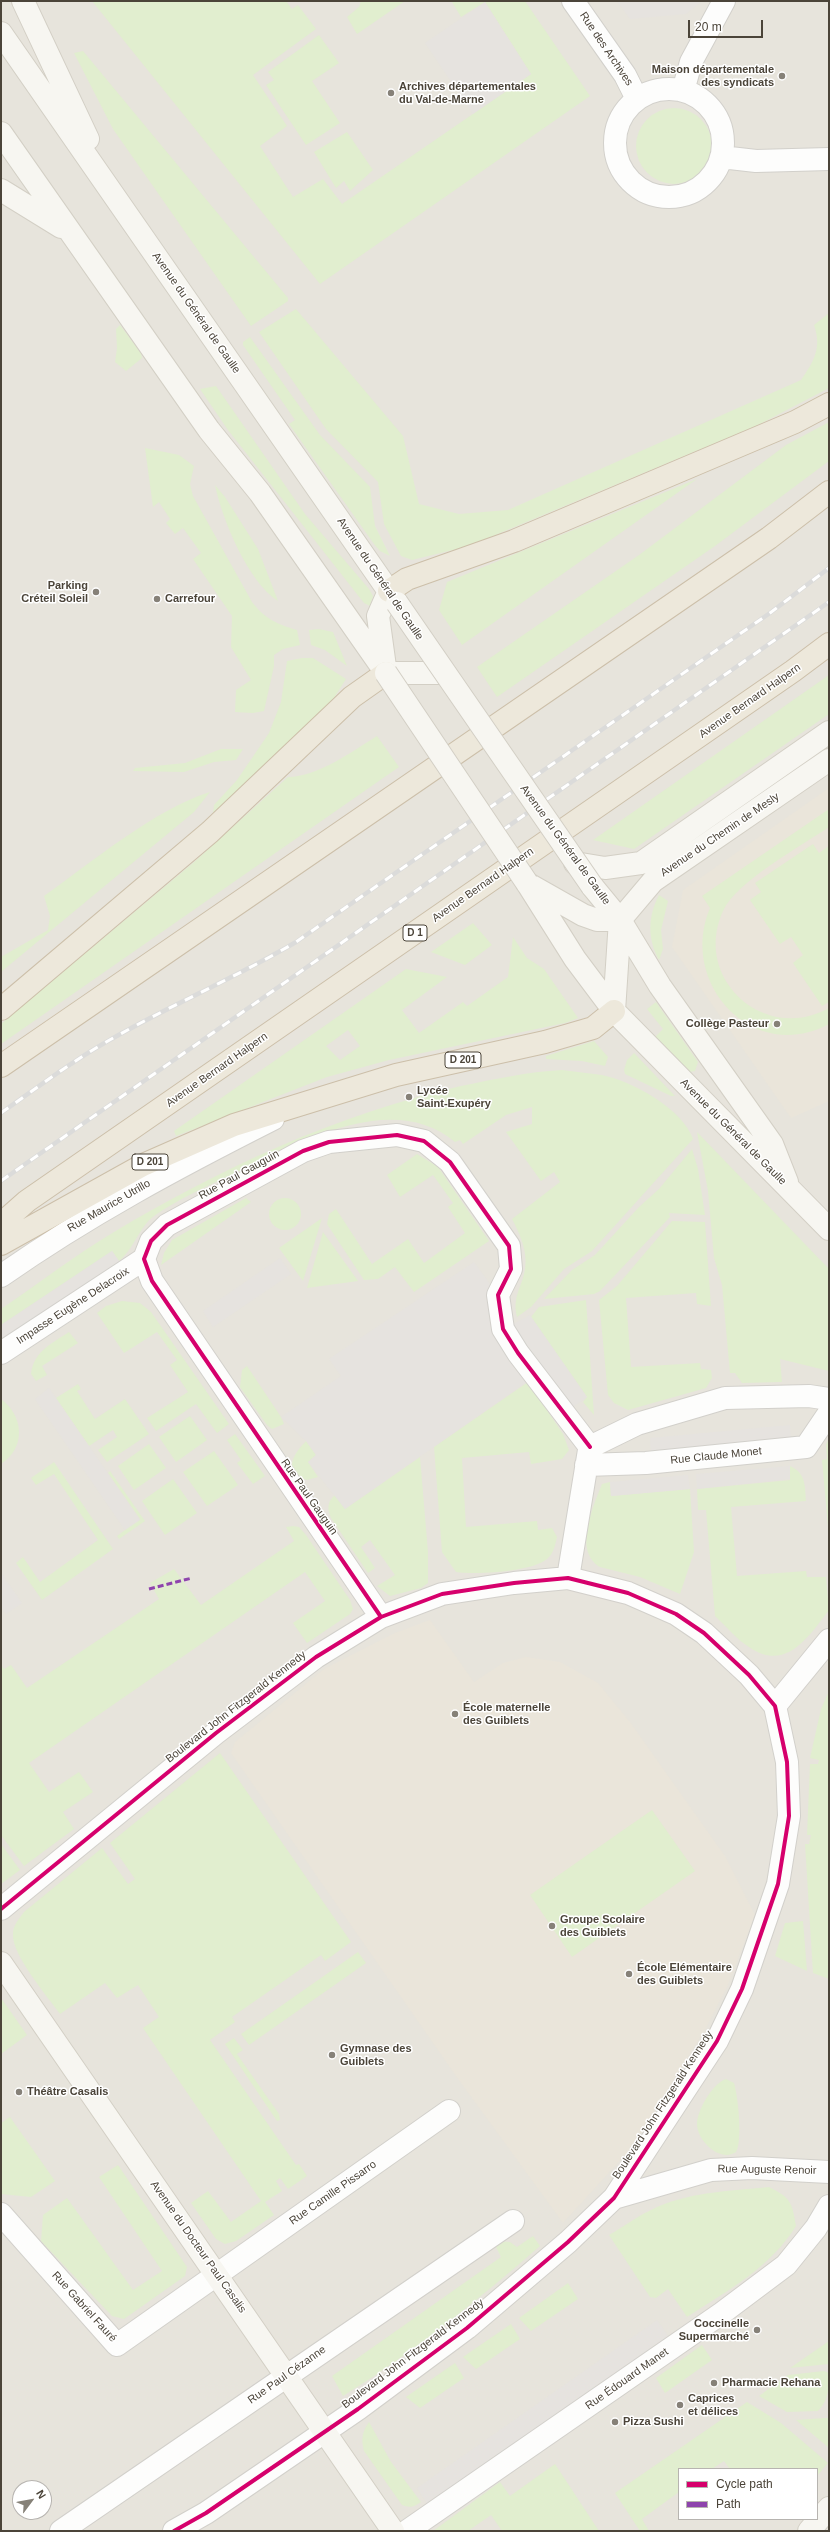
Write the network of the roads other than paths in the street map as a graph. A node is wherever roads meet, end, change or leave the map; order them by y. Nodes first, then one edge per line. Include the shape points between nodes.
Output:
1 (23, 1) edge
2 (573, 1) edge
3 (724, 1) edge
4 (1, 33) edge
5 (683, 90) junction
6 (637, 98) junction
7 (1, 133) edge
8 (721, 157) junction
9 (829, 159) edge
10 (1, 190) edge
11 (115, 194) junction
12 (67, 231) junction
13 (829, 404) edge
14 (829, 492) edge
15 (393, 597) junction
16 (829, 644) edge
17 (386, 673) junction
18 (444, 673) junction
19 (829, 732) edge
20 (829, 760) edge
21 (575, 863) junction
22 (527, 884) junction
23 (620, 920) junction
24 (1, 1009) edge
25 (614, 1011) junction
26 (1, 1066) edge
27 (308, 1101) junction
28 (790, 1189) junction
29 (1, 1224) edge
30 (829, 1229) edge
31 (1, 1244) edge
32 (144, 1259) junction
33 (1, 1276) edge
34 (1, 1353) edge
35 (829, 1399) edge
36 (829, 1413) edge
37 (588, 1456) junction
38 (568, 1578) junction
39 (381, 1618) junction
40 (829, 1640) edge
41 (774, 1706) junction
42 (1, 1909) edge
43 (1, 1963) edge
44 (449, 2111) dead end
45 (829, 2172) edge
46 (614, 2198) junction
47 (829, 2206) edge
48 (1, 2214) edge
49 (513, 2221) dead end
50 (217, 2274) junction
51 (286, 2375) junction
52 (324, 2431) junction
53 (829, 2508) edge
54 (61, 2531) edge
55 (174, 2531) edge
56 (393, 2531) edge
57 (407, 2531) edge
58 (809, 2531) edge

1 - 11 main road
2 - 6 street, Rue des Archives via 625,75
3 - 5 street via 691,62
4 - 11 main road, Avenue du Général de Gaulle
5 - 6 street via 668,88
5 - 8 street via 696,96 712,110 722,132
6 - 8 street via 625,111 616,132 616,153 623,171 639,188 662,196 680,196 697,189 711,177
7 - 12 main road, Avenue du Général de Gaulle
8 - 9 street via 756,161
10 - 12 main road
11 - 15 main road, Avenue du Général de Gaulle
12 - 17 main road, Avenue du Général de Gaulle via 209,430 260,493
13 - 15 highway via 795,422 514,541 407,579
14 - 26 highway via 763,543
15 - 17 main road via 378,616
15 - 18 main road, Avenue du Général de Gaulle, bridge
16 - 29 highway, Avenue Bernard Halpern / D 1 via 27,1201
17 - 18 main road
17 - 22 main road, Avenue du Général de Gaulle, bridge
17 - 24 highway via 352,697 210,832
18 - 21 main road, Avenue du Général de Gaulle, bridge
19 - 21 main road via 641,863 605,868
20 - 23 main road, Avenue du Chemin de Mesly via 653,881
21 - 23 main road, Avenue du Général de Gaulle, bridge
22 - 23 main road via 583,915 597,920
22 - 25 main road, Avenue du Général de Gaulle via 587,976
23 - 25 main road
23 - 28 main road, Avenue du Général de Gaulle via 660,986 772,1144
25 - 27 highway, D 201 via 593,1028 545,1042 396,1075
25 - 28 main road, Avenue du Général de Gaulle via 683,1084
27 - 31 highway, D 201 via 234,1125 143,1165
27 - 33 street, Rue Maurice Utrillo via 151,1181 57,1237
28 - 30 main road
32 - 34 street, Impasse Eugène Delacroix
32 - 37 street, Rue Paul Gauguin via 151,1241 167,1225 303,1150 329,1142 397,1136 424,1141 450,1162 509,1246 511,1269 498,1295 503,1329
32 - 39 street, Rue Paul Gauguin via 152,1281 198,1351
35 - 37 street via 809,1396 725,1398 637,1424
36 - 37 street, Rue Claude Monet via 806,1447 646,1463
37 - 38 street
38 - 39 street, Boulevard John Fitzgerald Kennedy via 442,1594
38 - 41 street, Boulevard John Fitzgerald Kennedy via 628,1593 676,1614 719,1646
39 - 42 street, Boulevard John Fitzgerald Kennedy via 316,1657 222,1728
40 - 41 street
41 - 46 street, Boulevard John Fitzgerald Kennedy via 787,1762 789,1816 778,1884 742,1989 717,2041
43 - 50 main road, Avenue du Docteur Paul Casalis
44 - 50 street, Rue Camille Pissarro
45 - 46 street, Rue Auguste Renoir via 752,2168 711,2170
46 - 52 street, Boulevard John Fitzgerald Kennedy via 568,2242 467,2328
47 - 57 street, Rue Édouard Manet via 816,2228 786,2265 722,2313
48 - 50 street, Rue Gabriel Fauré via 117,2345
49 - 51 street, Rue Paul Cézanne
50 - 51 main road, Avenue du Docteur Paul Casalis
51 - 52 main road, Avenue du Docteur Paul Casalis
51 - 54 street, Rue Paul Cézanne
52 - 55 street, Boulevard John Fitzgerald Kennedy via 206,2513
52 - 56 main road, Avenue du Docteur Paul Casalis
53 - 58 main road

